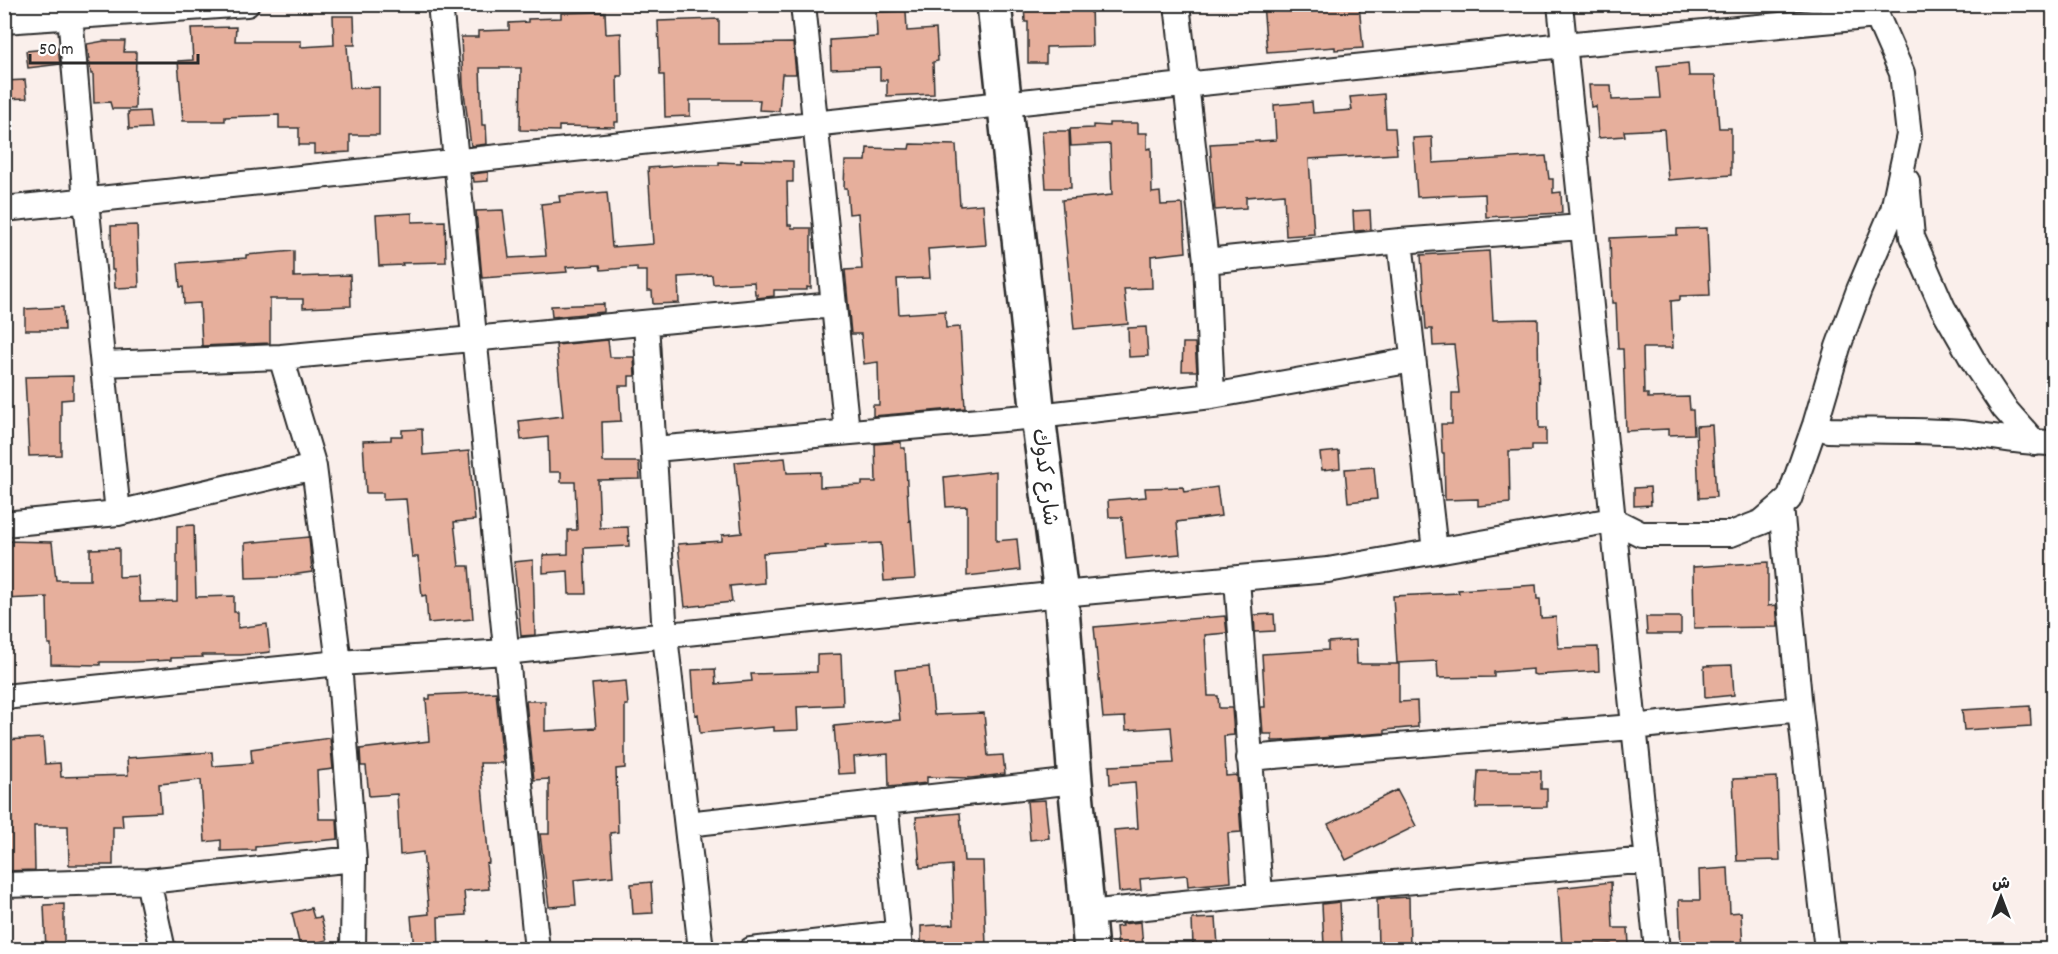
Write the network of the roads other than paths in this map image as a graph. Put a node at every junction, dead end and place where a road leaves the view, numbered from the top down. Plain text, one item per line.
1 (247, 4) edge
2 (440, 4) edge
3 (803, 4) edge
4 (994, 4) edge
5 (1177, 4) edge
6 (1560, 4) edge
7 (1876, 10) edge
8 (70, 15) junction
9 (4, 21) edge
10 (1564, 45) junction
11 (1185, 85) junction
12 (1005, 104) junction
13 (815, 124) junction
14 (1909, 135) junction
15 (456, 161) junction
16 (86, 201) junction
17 (4, 209) edge
18 (1581, 227) junction
19 (1400, 241) junction
20 (1206, 261) junction
21 (833, 305) junction
22 (646, 323) junction
23 (474, 340) junction
24 (280, 357) junction
25 (1413, 360) junction
26 (103, 364) junction
27 (1212, 396) junction
28 (1038, 416) junction
29 (1815, 425) junction
30 (847, 432) junction
31 (2044, 443) edge
32 (654, 449) junction
33 (314, 467) junction
34 (1781, 506) junction
35 (118, 513) junction
36 (1612, 520) junction
37 (4, 524) edge
38 (1435, 551) junction
39 (1237, 579) junction
40 (1061, 594) junction
41 (665, 636) junction
42 (506, 652) junction
43 (339, 663) junction
44 (4, 697) edge
45 (1800, 709) junction
46 (1633, 727) junction
47 (1249, 758) junction
48 (1075, 781) junction
49 (885, 802) junction
50 (687, 824) junction
51 (354, 859) junction
52 (1648, 860) junction
53 (148, 881) junction
54 (4, 885) edge
55 (1260, 895) junction
56 (1088, 913) junction
57 (899, 941) edge
58 (163, 950) edge
59 (353, 950) edge
60 (537, 950) edge
61 (701, 950) edge
62 (751, 950) edge
63 (1091, 950) edge
64 (1657, 950) edge
65 (1827, 950) edge

1 - 8 street
2 - 15 street
3 - 13 street
4 - 12 street, شارع كدوك
5 - 11 street
6 - 10 street
7 - 10 street
7 - 14 street
8 - 9 street
8 - 16 street
10 - 11 street
10 - 18 street
11 - 12 street
11 - 20 street
12 - 13 street
12 - 28 street, شارع كدوك
13 - 15 street
13 - 21 street
14 - 29 street
14 - 31 street
15 - 16 street
15 - 23 street
16 - 17 street
16 - 26 street
18 - 19 street
18 - 36 street
19 - 20 street
19 - 25 street
20 - 27 street
21 - 22 street
21 - 30 street
22 - 23 street
22 - 32 street
23 - 24 street
23 - 42 street
24 - 26 street
24 - 33 street
25 - 27 street
25 - 38 street
26 - 35 street
27 - 28 street
28 - 30 street
28 - 40 street, شارع كدوك
29 - 31 street
29 - 34 street
30 - 32 street
32 - 41 street
33 - 35 street
33 - 43 street
34 - 36 street
34 - 45 street
35 - 37 street
36 - 38 street
36 - 46 street
38 - 39 street
39 - 40 street
39 - 47 street
40 - 41 street
40 - 48 street, شارع كدوك
41 - 42 street
41 - 50 street
42 - 43 street
42 - 60 street
43 - 44 street
43 - 51 street
45 - 46 street
45 - 65 street
46 - 47 street
46 - 52 street
47 - 55 street
48 - 49 street
48 - 56 street, شارع كدوك
49 - 50 street
49 - 57 street
50 - 61 street
51 - 53 street
51 - 59 street
52 - 55 street
52 - 64 street
53 - 54 street
53 - 58 street
55 - 56 street
56 - 63 street, شارع كدوك
57 - 62 street

